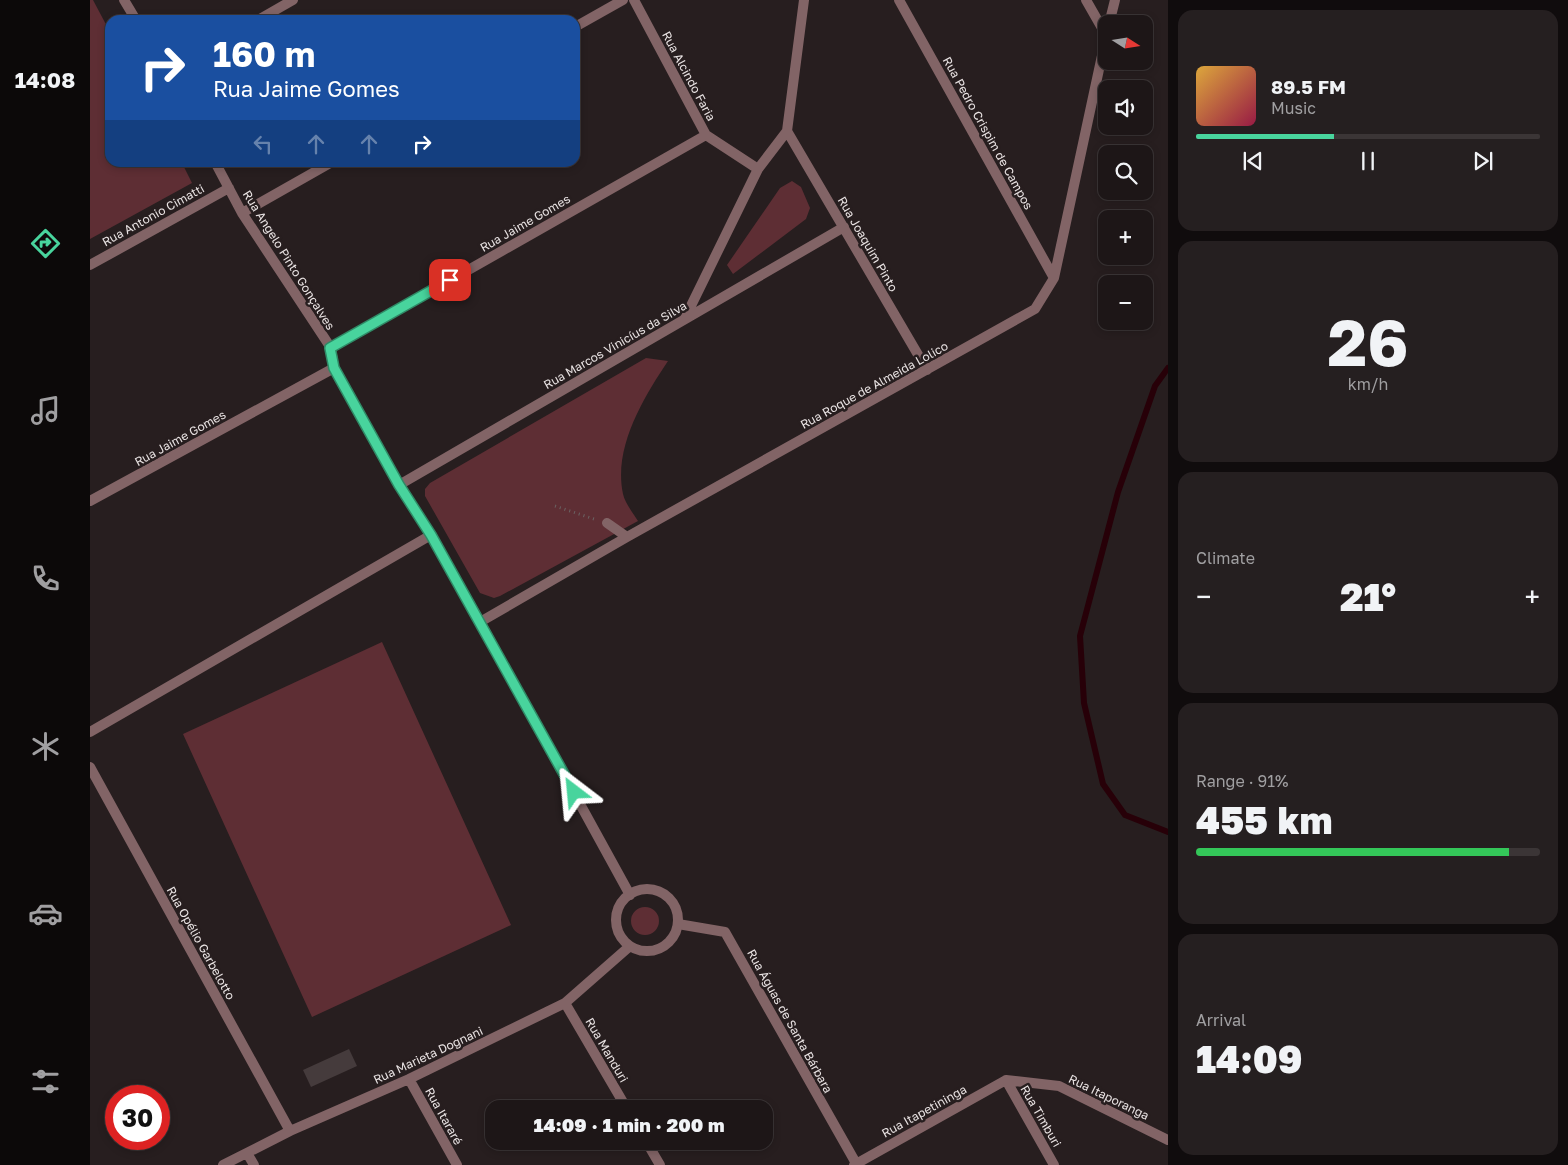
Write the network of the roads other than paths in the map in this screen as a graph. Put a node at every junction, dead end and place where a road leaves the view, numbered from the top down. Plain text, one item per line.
1 (124, 0) edge
2 (293, 0) edge
3 (623, 0) edge
4 (634, 0) edge
5 (804, 0) edge
6 (899, 0) edge
7 (1086, 0) edge
8 (1115, 0) edge
9 (133, 15) edge
10 (267, 15) edge
11 (1111, 15) edge
12 (1098, 22) edge
13 (580, 24) edge
14 (1099, 70) edge
15 (787, 130) junction
16 (706, 135) junction
17 (218, 167) edge
18 (323, 167) edge
19 (758, 169) junction
20 (229, 188) junction
21 (242, 213) junction
22 (844, 227) junction
23 (90, 265) edge
24 (1054, 278) junction
25 (685, 318) junction
26 (330, 348) junction
27 (334, 368) junction
28 (927, 370) junction
29 (399, 485) junction
30 (90, 501) edge
31 (606, 523) road end
32 (431, 535) junction
33 (627, 536) junction
34 (480, 622) junction
35 (90, 732) edge
36 (90, 767) edge
37 (630, 895) junction
38 (678, 924) junction
39 (630, 946) junction
40 (565, 1003) junction
41 (409, 1079) junction
42 (1006, 1080) junction
43 (622, 1100) edge
44 (290, 1131) junction
45 (1168, 1140) edge
46 (651, 1150) edge
47 (247, 1153) junction
48 (223, 1165) edge
49 (254, 1165) edge
50 (456, 1165) edge
51 (660, 1165) edge
52 (856, 1165) edge
53 (1054, 1165) edge

1 - 9 street
2 - 10 street
3 - 13 street
4 - 16 street, Rua Alcindo Faria
5 - 15 street
6 - 24 street, Rua Pedro Crispim de Campos
7 - 12 street
8 - 11 street
14 - 24 street, Rua Roque de Almeida Lolico
15 - 19 street
15 - 22 street, Rua Joaquim Pinto
16 - 19 street, Rua Alcindo Faria
16 - 26 street, Rua Jaime Gomes
17 - 20 street, Rua Angelo Pinto Gonçalves
18 - 21 street
19 - 25 street
20 - 21 street, Rua Angelo Pinto Gonçalves
20 - 23 street, Rua Antonio Cimatti
21 - 26 street, Rua Angelo Pinto Gonçalves
22 - 25 street, Rua Marcos Vinicíus da Silva
22 - 28 street, Rua Joaquim Pinto
24 - 28 street, Rua Roque de Almeida Lolico
25 - 29 street, Rua Marcos Vinicíus da Silva
26 - 27 street, Rua Angelo Pinto Gonçalves
27 - 29 street, Rua Angelo Pinto Gonçalves
27 - 30 street, Rua Jaime Gomes
28 - 33 street, Rua Roque de Almeida Lolico
29 - 32 street, Rua Angelo Pinto Gonçalves
31 - 33 street
32 - 34 street, Rua Angelo Pinto Gonçalves
32 - 35 street
33 - 34 street, Rua Roque de Almeida Lolico
34 - 37 street, Rua Angelo Pinto Gonçalves
36 - 44 street, Rua Opélio Garbelotto
37 - 38 street
37 - 39 street
38 - 39 street
38 - 52 street, Rua Águas de Santa Bárbara
39 - 40 street, Rua Marieta Dognani
40 - 41 street, Rua Marieta Dognani
40 - 43 street, Rua Manduri
41 - 44 street, Rua Marieta Dognani
41 - 50 street, Rua Itararé
42 - 45 street, Rua Itaporanga
42 - 52 street, Rua Itapetininga
42 - 53 street, Rua Timburi
44 - 47 street, Rua Marieta Dognani
46 - 51 street
47 - 48 street, Rua Marieta Dognani
47 - 49 street

